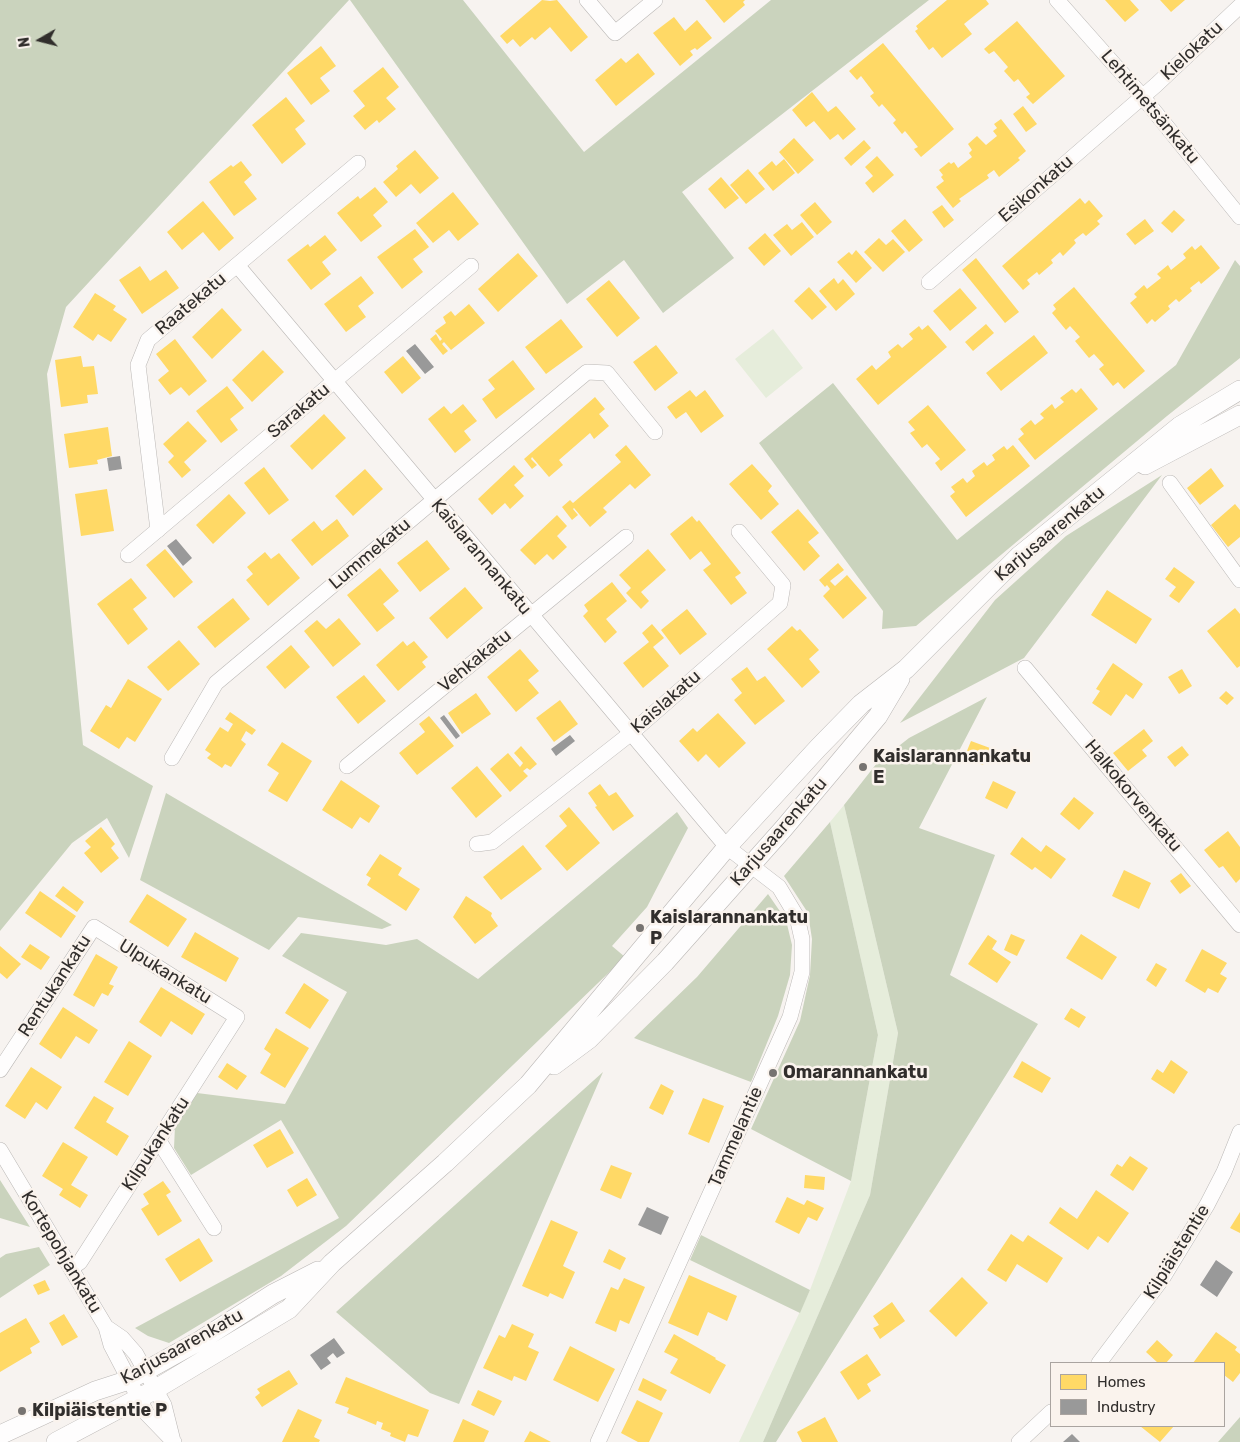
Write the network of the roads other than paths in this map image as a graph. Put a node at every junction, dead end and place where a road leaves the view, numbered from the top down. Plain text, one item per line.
1 (587, 0) edge
2 (655, 0) edge
3 (1057, 0) edge
4 (1240, 6) edge
5 (1142, 96) junction
6 (358, 163) dead end
7 (1240, 217) edge
8 (237, 265) junction
9 (471, 266) dead end
10 (929, 282) dead end
11 (334, 381) junction
12 (1240, 390) edge
13 (1240, 415) edge
14 (656, 432) dead end
15 (1170, 483) dead end
16 (1109, 484) junction
17 (434, 500) junction
18 (158, 530) junction
19 (739, 532) dead end
20 (626, 537) dead end
21 (128, 555) dead end
22 (1240, 580) edge
23 (531, 616) junction
24 (1025, 668) dead end
25 (906, 669) junction
26 (630, 734) junction
27 (172, 758) dead end
28 (346, 766) dead end
29 (476, 844) dead end
30 (727, 847) junction
31 (751, 866) junction
32 (1240, 925) edge
33 (94, 927) joint
34 (237, 1017) joint
35 (0, 1070) edge
36 (528, 1085) junction
37 (1240, 1132) edge
38 (159, 1141) junction
39 (0, 1150) edge
40 (214, 1228) dead end
41 (332, 1263) junction
42 (71, 1268) junction
43 (1100, 1362) edge
44 (137, 1375) junction
45 (156, 1389) junction
46 (139, 1399) junction
47 (1050, 1413) edge
48 (0, 1436) edge
49 (174, 1441) edge
50 (56, 1442) edge
51 (598, 1442) edge
52 (1019, 1442) edge

1 - 2 street
3 - 5 street, Lehtimetsänkatu
4 - 5 street, Kielokatu
5 - 7 street, Lehtimetsänkatu
5 - 10 street, Esikonkatu
6 - 8 street, Raatekatu
8 - 11 street, Kaislarannankatu
8 - 18 street, Raatekatu
9 - 11 street, Sarakatu
11 - 17 street, Kaislarannankatu
11 - 18 street, Sarakatu
12 - 16 street, Karjusaarenkatu
13 - 16 street, Karjusaarenkatu
14 - 17 street, Lummekatu
15 - 22 street
16 - 25 street, Karjusaarenkatu
17 - 23 street, Kaislarannankatu
17 - 27 street, Lummekatu
18 - 21 street, Sarakatu
19 - 26 street, Kaislakatu
20 - 23 street, Vehkakatu
23 - 26 street, Kaislarannankatu
23 - 28 street, Vehkakatu
24 - 32 street, Halkokorvenkatu
25 - 30 street, Karjusaarenkatu
25 - 31 street, Karjusaarenkatu
26 - 29 street, Kaislakatu
26 - 30 street, Kaislarannankatu
30 - 31 street, Tammelantie
30 - 36 street, Karjusaarenkatu
31 - 36 street, Karjusaarenkatu
31 - 51 street, Tammelantie
33 - 34 street, Ulpukankatu
33 - 35 street, Rentukankatu
34 - 38 street, Kilpukankatu
36 - 41 street, Karjusaarenkatu
37 - 43 street, Kilpiäistentie
38 - 40 street
38 - 42 street, Kilpukankatu
39 - 42 street, Kortepohjankatu
41 - 44 street, Karjusaarenkatu
41 - 45 street, Karjusaarenkatu
42 - 44 street, Kortepohjankatu
44 - 45 street
44 - 46 street
44 - 48 street, Karjusaarenkatu
45 - 46 street, Karjusaarenkatu
45 - 49 street
46 - 49 street
46 - 50 street, Karjusaarenkatu
47 - 52 street

